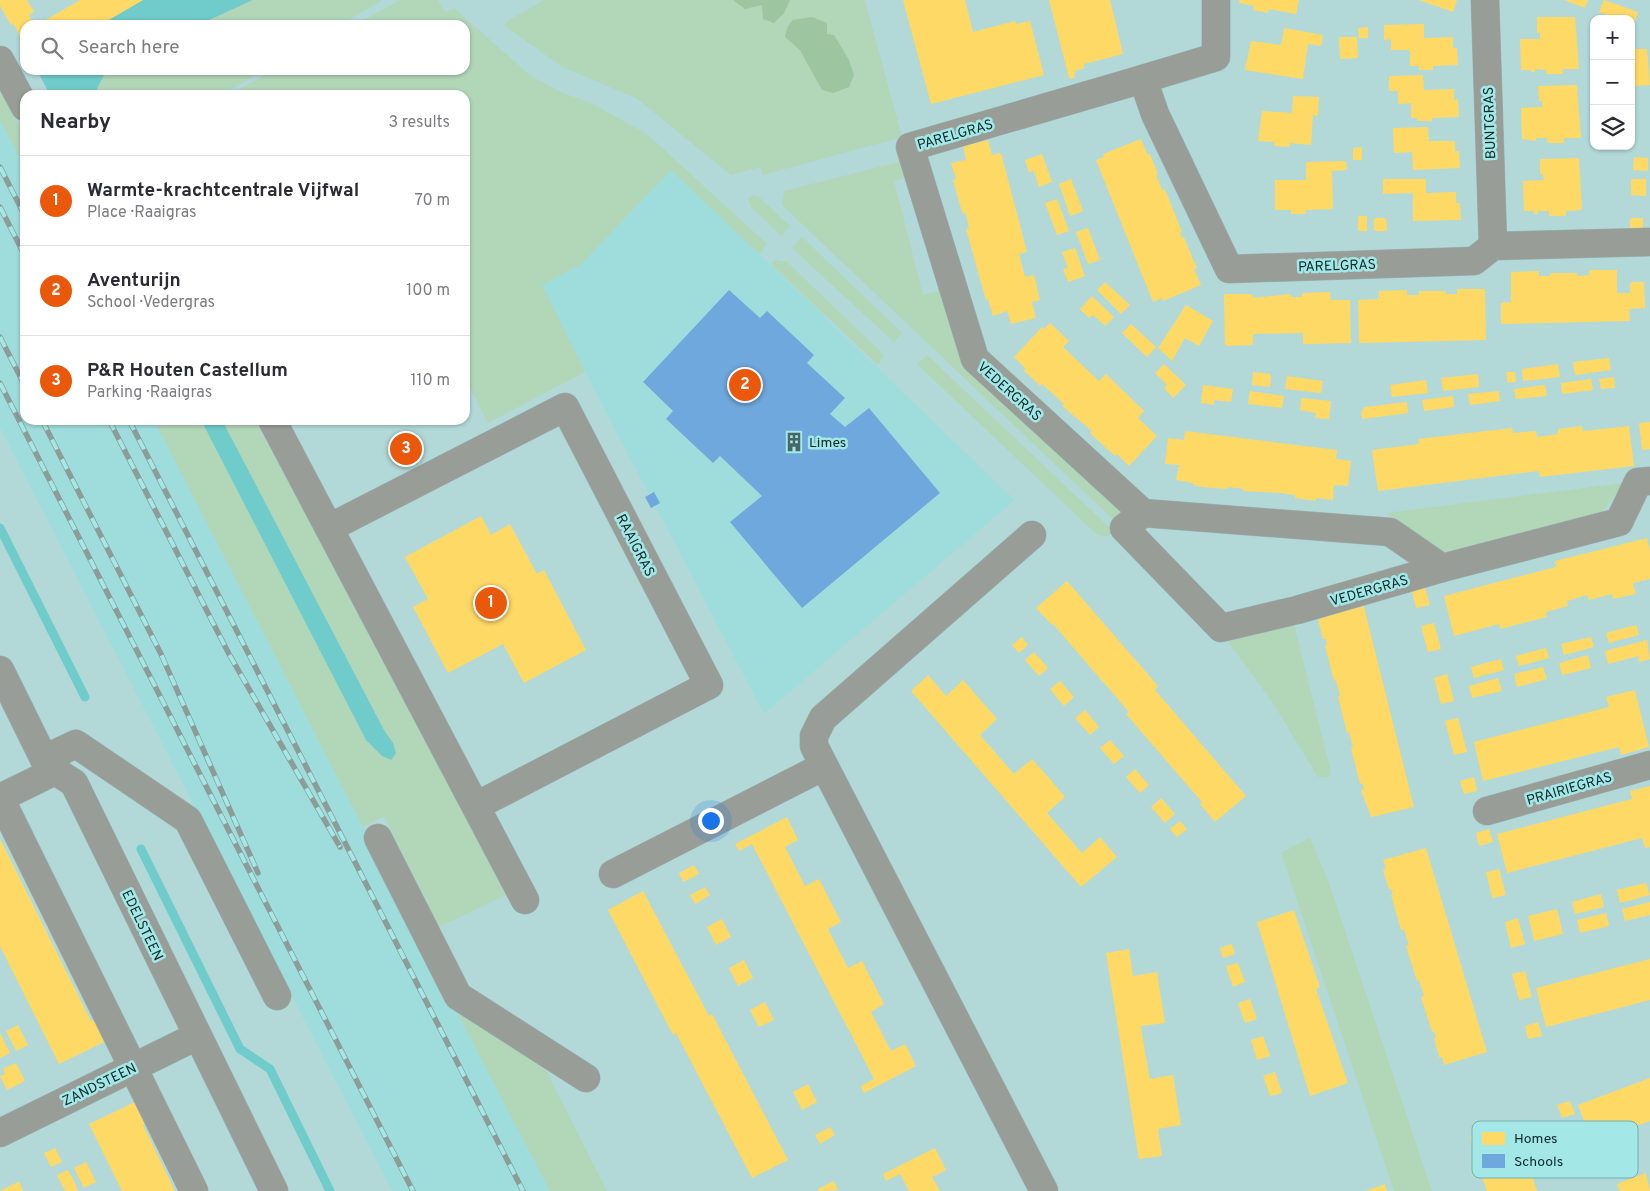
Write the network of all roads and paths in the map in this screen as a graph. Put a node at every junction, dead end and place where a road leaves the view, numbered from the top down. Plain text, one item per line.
1 (1216, 0) edge
2 (1485, 0) edge
3 (0, 60) edge
4 (1143, 79) junction
5 (20, 98) edge
6 (910, 147) joint
7 (1650, 242) edge
8 (1493, 246) junction
9 (275, 425) edge
10 (1650, 481) edge
11 (1143, 513) junction
12 (329, 528) junction
13 (1032, 535) dead end
14 (1442, 568) junction
15 (0, 670) edge
16 (49, 765) junction
17 (1650, 765) edge
18 (824, 766) junction
19 (0, 798) edge
20 (476, 806) junction
21 (1487, 811) dead end
22 (378, 838) dead end
23 (613, 874) dead end
24 (525, 900) dead end
25 (277, 996) dead end
26 (197, 1036) junction
27 (133, 1068) junction
28 (586, 1078) dead end
29 (0, 1133) edge
30 (194, 1191) edge
31 (274, 1191) edge
32 (1044, 1191) edge

1 - 4 street, PARELGRAS
2 - 8 street, BUNTGRAS
3 - 5 street
4 - 6 street, PARELGRAS
4 - 8 street, PARELGRAS
6 - 11 street, VEDERGRAS
7 - 8 street
9 - 12 street
10 - 14 street, VEDERGRAS
11 - 14 street
11 - 14 street, VEDERGRAS
12 - 20 street
12 - 20 street, RAAIGRAS
13 - 18 street
15 - 16 street, EDELSTEEN
16 - 19 street
16 - 25 street
16 - 26 street, EDELSTEEN
17 - 21 street, PRAIRIEGRAS
18 - 23 street
18 - 32 street
19 - 27 street
20 - 24 street
22 - 28 street
26 - 27 street, ZANDSTEEN
26 - 31 street, EDELSTEEN
27 - 29 street, ZANDSTEEN
27 - 30 street

